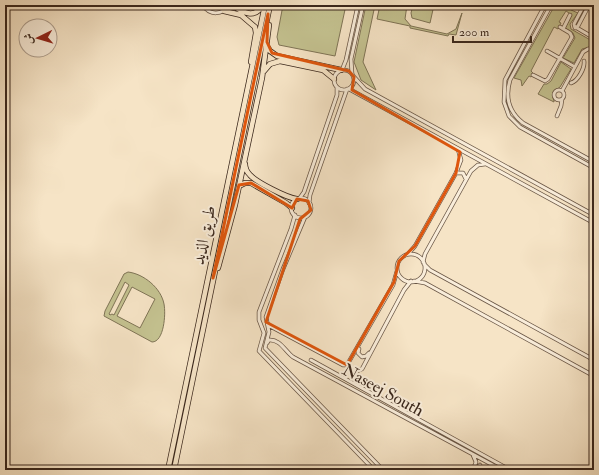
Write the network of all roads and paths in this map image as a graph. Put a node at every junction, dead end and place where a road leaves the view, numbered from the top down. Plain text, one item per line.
1 (203, 5) edge
2 (229, 5) edge
3 (233, 5) edge
4 (238, 5) edge
5 (262, 5) edge
6 (265, 5) edge
7 (270, 5) edge
8 (358, 5) edge
9 (362, 5) edge
10 (545, 5) edge
11 (550, 5) edge
12 (584, 5) edge
13 (589, 5) edge
14 (224, 11) junction
15 (242, 12) junction
16 (268, 14) junction
17 (570, 15) dead end
18 (577, 28) junction
19 (594, 38) edge
20 (267, 42) junction
21 (594, 48) edge
22 (547, 51) dead end
23 (560, 58) junction
24 (584, 61) dead end
25 (574, 68) junction
26 (252, 69) junction
27 (341, 70) junction
28 (580, 73) junction
29 (352, 74) junction
30 (533, 75) dead end
31 (262, 78) junction
32 (354, 78) junction
33 (334, 79) junction
34 (571, 83) dead end
35 (337, 86) junction
36 (348, 89) junction
37 (562, 91) junction
38 (562, 99) junction
39 (557, 116) dead end
40 (457, 148) junction
41 (244, 162) junction
42 (594, 162) edge
43 (487, 164) junction
44 (594, 168) edge
45 (456, 173) junction
46 (466, 179) junction
47 (239, 186) junction
48 (298, 199) junction
49 (309, 203) junction
50 (292, 208) junction
51 (294, 215) junction
52 (594, 215) edge
53 (305, 217) junction
54 (594, 223) edge
55 (408, 254) junction
56 (424, 263) junction
57 (398, 271) junction
58 (213, 278) junction
59 (413, 281) junction
60 (264, 297) junction
61 (272, 301) junction
62 (267, 323) junction
63 (361, 342) junction
64 (373, 349) junction
65 (269, 353) junction
66 (274, 358) junction
67 (311, 360) dead end
68 (594, 360) edge
69 (269, 362) junction
70 (352, 370) dead end
71 (594, 376) edge
72 (472, 453) junction
73 (495, 466) junction
74 (168, 470) edge
75 (174, 470) edge
76 (374, 470) edge
77 (384, 470) edge
78 (474, 470) edge
79 (484, 470) edge
80 (502, 470) edge
81 (510, 470) edge

1 - 14 street
2 - 14 street
3 - 15 highway
4 - 15 highway
5 - 15 highway
6 - 26 highway, طريق الذيد
7 - 16 highway, طريق الذيد
8 - 27 street
9 - 29 street
10 - 44 street
11 - 42 street
12 - 18 street
13 - 18 street
14 - 26 highway
16 - 20 highway
16 - 58 highway, طريق الذيد
17 - 23 street
18 - 19 street
20 - 27 highway
20 - 31 highway
21 - 25 street
22 - 23 street
23 - 25 street
23 - 30 street
24 - 28 street
25 - 28 street
25 - 37 street
26 - 74 highway, طريق الذيد
27 - 29 street
27 - 33 street
28 - 34 street
29 - 32 street
31 - 33 highway
31 - 41 highway
32 - 36 street
32 - 52 street
33 - 35 street
35 - 36 street
35 - 48 street
36 - 40 street
36 - 49 street
37 - 38 street
37 - 38 street
38 - 39 street
40 - 43 street
40 - 45 street
41 - 47 highway
41 - 48 highway
43 - 46 street
43 - 54 street
45 - 46 street
45 - 55 street
46 - 56 street
47 - 50 highway
47 - 58 highway
48 - 49 street
48 - 50 street
49 - 53 street
50 - 51 street
51 - 53 street
51 - 60 street
53 - 61 street
55 - 56 street
55 - 57 street
56 - 59 street
56 - 68 street
57 - 59 street
57 - 63 street
58 - 75 highway, طريق الذيد
59 - 64 street
59 - 71 street
60 - 61 street
60 - 69 street
61 - 62 street
62 - 63 street
62 - 65 street
63 - 64 street
64 - 70 street
65 - 66 street
65 - 72 street, Naseej South
66 - 69 street
66 - 77 street
67 - 81 street
69 - 76 street
72 - 73 street, Naseej South
72 - 78 street
73 - 79 street
73 - 80 street, Naseej South
78 - 79 street

